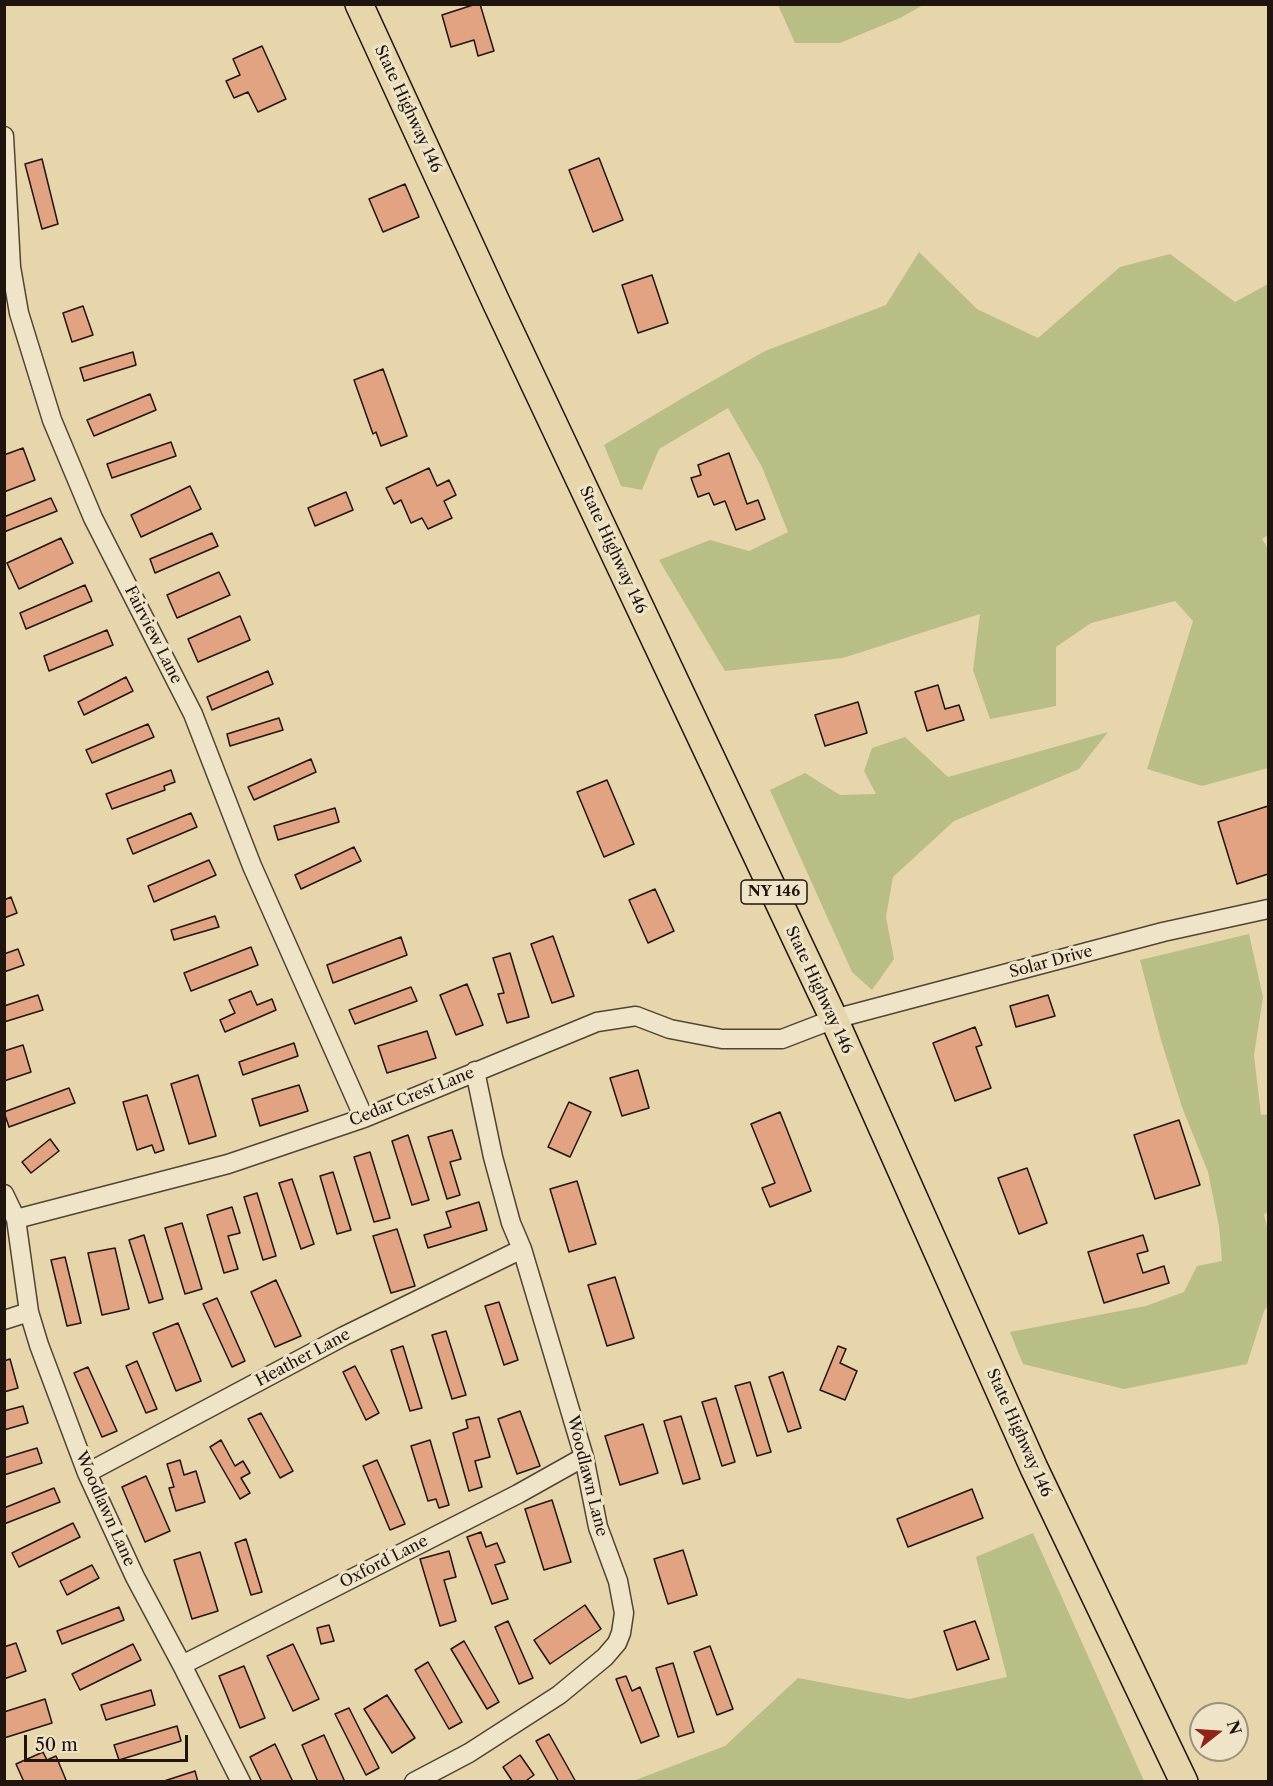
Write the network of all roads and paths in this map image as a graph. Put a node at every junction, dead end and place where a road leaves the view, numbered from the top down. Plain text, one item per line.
1 (359, 4) edge
2 (4, 136) edge
3 (8, 265) edge
4 (1269, 909) edge
5 (834, 1019) junction
6 (475, 1071) junction
7 (364, 1118) junction
8 (4, 1194) edge
9 (16, 1219) junction
10 (522, 1250) junction
11 (29, 1312) junction
12 (4, 1320) edge
13 (584, 1457) junction
14 (87, 1473) junction
15 (182, 1665) junction
16 (241, 1782) edge
17 (414, 1782) edge
18 (1184, 1782) edge

1 - 5 main road, State Highway 146 / NY 146
2 - 3 street, Fairview Lane
3 - 7 street, Fairview Lane
4 - 5 street, Solar Drive
5 - 6 street, Cedar Crest Lane
5 - 18 main road, State Highway 146 / NY 146
6 - 7 street, Cedar Crest Lane
6 - 10 street, Woodlawn Lane
7 - 9 street, Cedar Crest Lane
8 - 9 street
9 - 11 street, Woodlawn Lane
10 - 13 street, Woodlawn Lane
10 - 14 street, Heather Lane
11 - 12 street
11 - 14 street, Woodlawn Lane
13 - 15 street, Oxford Lane
13 - 17 street, Woodlawn Lane
14 - 15 street, Woodlawn Lane
15 - 16 street, Woodlawn Lane

